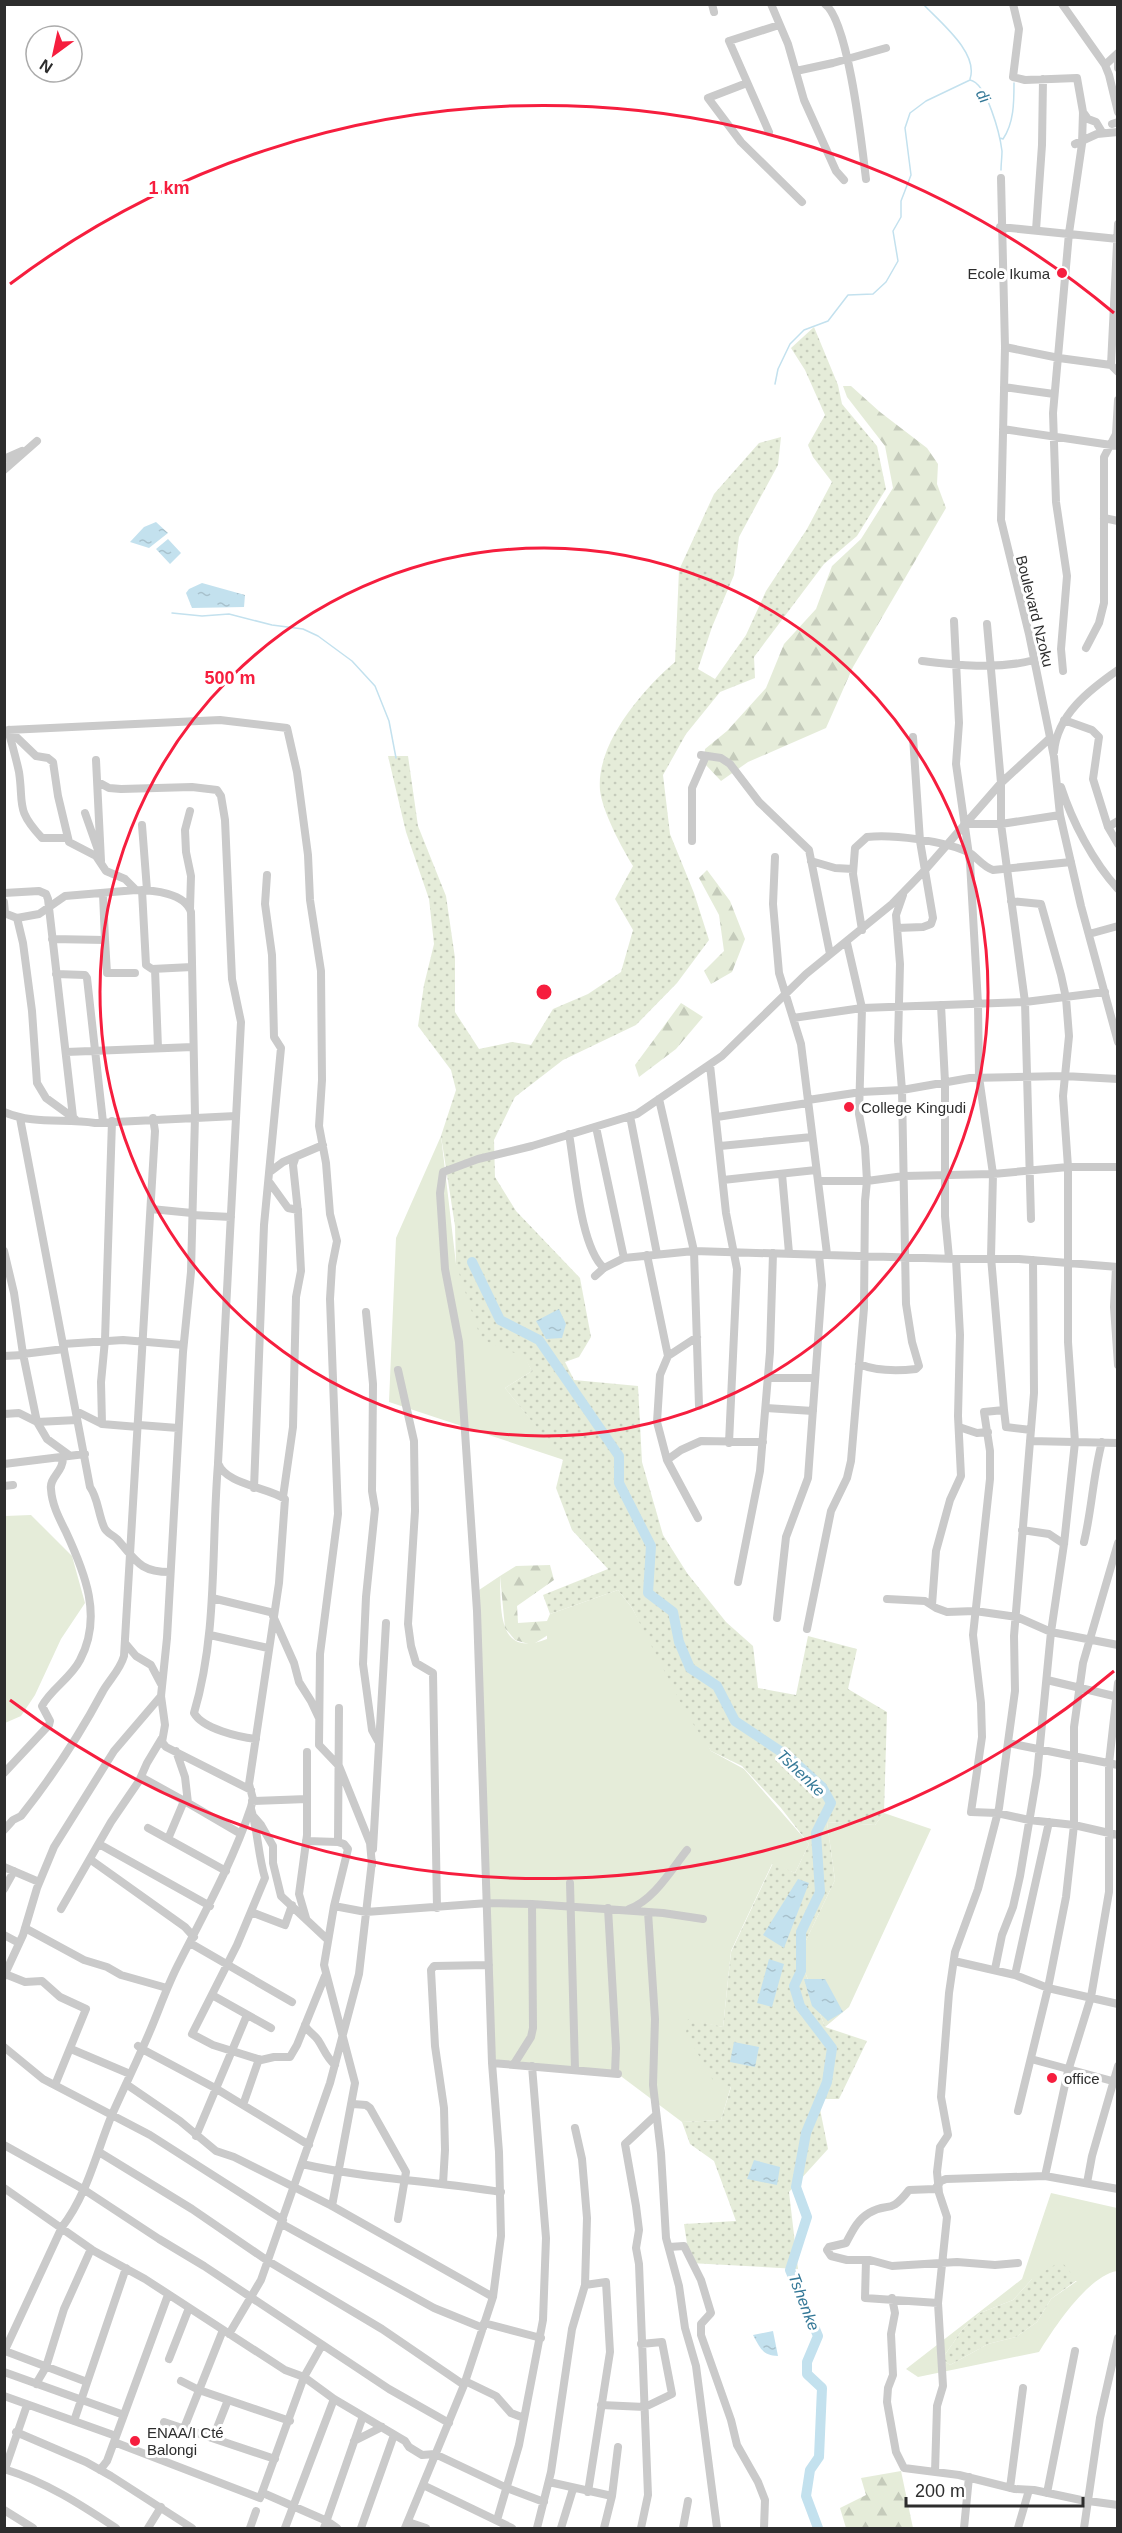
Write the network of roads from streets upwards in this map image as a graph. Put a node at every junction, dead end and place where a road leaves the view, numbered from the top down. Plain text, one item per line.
1 (771, 4) edge
2 (825, 4) edge
3 (1013, 4) edge
4 (1062, 4) edge
5 (779, 25) junction
6 (886, 48) dead end
7 (1118, 53) edge
8 (847, 59) junction
9 (1105, 65) junction
10 (1118, 68) edge
11 (796, 71) junction
12 (1043, 79) junction
13 (747, 83) junction
14 (1117, 109) edge
15 (1083, 112) junction
16 (1101, 126) junction
17 (769, 132) dead end
18 (1118, 132) edge
19 (1091, 138) junction
20 (1079, 143) junction
21 (1081, 154) junction
22 (1000, 178) dead end
23 (866, 179) dead end
24 (844, 180) dead end
25 (802, 202) dead end
26 (1118, 224) edge
27 (1000, 227) junction
28 (1036, 230) junction
29 (1069, 233) junction
30 (1117, 239) edge
31 (1116, 284) edge
32 (1005, 347) junction
33 (1059, 358) junction
34 (1111, 365) junction
35 (1118, 372) edge
36 (1004, 387) junction
37 (1054, 394) junction
38 (1118, 400) edge
39 (1003, 429) junction
40 (1054, 436) junction
41 (37, 441) dead end
42 (1114, 446) edge
43 (27, 450) junction
44 (4, 459) edge
45 (4, 470) edge
46 (1104, 518) junction
47 (1118, 521) edge
48 (954, 621) dead end
49 (987, 624) dead end
50 (1086, 648) dead end
51 (1034, 660) junction
52 (922, 661) dead end
53 (956, 664) junction
54 (991, 666) junction
55 (1118, 670) edge
56 (1063, 671) dead end
57 (1064, 720) junction
58 (6, 729) edge
59 (913, 737) dead end
60 (1049, 739) junction
61 (1054, 757) junction
62 (96, 760) dead end
63 (1056, 774) junction
64 (98, 782) junction
65 (1001, 783) junction
66 (190, 811) dead end
67 (85, 813) dead end
68 (1060, 815) junction
69 (1118, 821) edge
70 (964, 824) junction
71 (1001, 824) junction
72 (142, 825) dead end
73 (1108, 827) junction
74 (68, 838) junction
75 (692, 841) dead end
76 (920, 841) junction
77 (1118, 844) edge
78 (947, 846) junction
79 (968, 852) junction
80 (775, 857) dead end
81 (101, 858) junction
82 (811, 861) junction
83 (1071, 862) junction
84 (854, 868) junction
85 (1007, 868) junction
86 (925, 870) junction
87 (267, 875) dead end
88 (1118, 889) edge
89 (141, 890) junction
90 (905, 890) junction
91 (4, 893) edge
92 (103, 894) junction
93 (1011, 901) junction
94 (4, 902) edge
95 (50, 906) junction
96 (190, 909) junction
97 (5, 913) edge
98 (17, 918) junction
99 (1118, 926) edge
100 (897, 928) junction
101 (862, 930) junction
102 (1089, 934) junction
103 (52, 939) junction
104 (105, 940) junction
105 (847, 943) junction
106 (830, 954) junction
107 (192, 968) junction
108 (154, 969) junction
109 (135, 973) dead end
110 (56, 974) junction
111 (1105, 992) junction
112 (784, 996) junction
113 (1066, 998) junction
114 (1025, 1002) junction
115 (978, 1004) junction
116 (940, 1005) junction
117 (862, 1008) junction
118 (898, 1008) junction
119 (793, 1018) junction
120 (1118, 1042) edge
121 (193, 1047) junction
122 (158, 1048) junction
123 (96, 1051) junction
124 (66, 1052) junction
125 (710, 1065) junction
126 (1064, 1076) junction
127 (980, 1077) junction
128 (1026, 1077) junction
129 (1118, 1078) edge
130 (945, 1082) junction
131 (902, 1090) junction
132 (861, 1092) junction
133 (659, 1099) junction
134 (808, 1101) junction
135 (4, 1112) edge
136 (195, 1116) junction
137 (236, 1116) junction
138 (630, 1116) junction
139 (717, 1117) junction
140 (20, 1118) junction
141 (75, 1119) junction
142 (153, 1119) junction
143 (108, 1122) junction
144 (596, 1126) junction
145 (569, 1134) junction
146 (812, 1137) junction
147 (322, 1145) junction
148 (720, 1146) junction
149 (295, 1159) junction
150 (1068, 1167) junction
151 (1118, 1167) edge
152 (1030, 1169) junction
153 (816, 1170) junction
154 (271, 1171) junction
155 (782, 1174) junction
156 (993, 1174) junction
157 (945, 1175) junction
158 (904, 1176) junction
159 (723, 1180) junction
160 (818, 1181) junction
161 (867, 1181) junction
162 (270, 1183) junction
163 (151, 1209) junction
164 (298, 1210) junction
165 (192, 1214) junction
166 (231, 1217) junction
167 (1031, 1220) dead end
168 (4, 1251) edge
169 (694, 1251) junction
170 (773, 1253) junction
171 (789, 1253) junction
172 (657, 1254) junction
173 (734, 1254) junction
174 (823, 1254) junction
175 (647, 1255) junction
176 (866, 1255) junction
177 (905, 1256) junction
178 (991, 1257) junction
179 (624, 1258) junction
180 (953, 1258) junction
181 (1033, 1260) junction
182 (1067, 1263) junction
183 (1117, 1267) edge
184 (604, 1268) junction
185 (595, 1276) dead end
186 (366, 1312) dead end
187 (697, 1337) junction
188 (105, 1340) junction
189 (143, 1342) junction
190 (63, 1346) junction
191 (183, 1346) junction
192 (23, 1354) junction
193 (4, 1356) edge
194 (668, 1356) junction
195 (859, 1364) junction
196 (1118, 1365) edge
197 (398, 1370) dead end
198 (768, 1378) junction
199 (815, 1378) junction
200 (699, 1406) dead end
201 (766, 1408) junction
202 (1004, 1410) junction
203 (76, 1411) junction
204 (813, 1411) junction
205 (4, 1414) edge
206 (78, 1420) junction
207 (92, 1421) junction
208 (37, 1422) junction
209 (102, 1424) junction
210 (138, 1426) junction
211 (959, 1427) junction
212 (178, 1428) junction
213 (1031, 1430) junction
214 (988, 1432) junction
215 (1030, 1441) junction
216 (763, 1442) junction
217 (1074, 1442) junction
218 (1102, 1442) junction
219 (729, 1443) junction
220 (1118, 1443) edge
221 (85, 1454) junction
222 (66, 1456) junction
223 (667, 1460) junction
224 (218, 1463) junction
225 (4, 1464) edge
226 (254, 1488) junction
227 (283, 1497) junction
228 (698, 1518) dead end
229 (1023, 1530) junction
230 (1084, 1542) dead end
231 (1118, 1543) edge
232 (1064, 1544) junction
233 (132, 1559) junction
234 (170, 1572) junction
235 (738, 1582) dead end
236 (212, 1598) junction
237 (887, 1599) dead end
238 (932, 1605) junction
239 (975, 1611) junction
240 (274, 1614) junction
241 (1017, 1617) junction
242 (777, 1618) dead end
243 (386, 1623) dead end
244 (807, 1629) dead end
245 (1051, 1632) junction
246 (210, 1635) junction
247 (1089, 1641) junction
248 (125, 1642) junction
249 (1118, 1645) edge
250 (268, 1648) junction
251 (1047, 1680) junction
252 (1118, 1683) edge
253 (162, 1685) junction
254 (1080, 1687) junction
255 (161, 1696) junction
256 (1117, 1697) edge
257 (339, 1708) dead end
258 (319, 1720) junction
259 (162, 1737) junction
260 (256, 1739) junction
261 (378, 1743) junction
262 (1008, 1743) junction
263 (1040, 1748) junction
264 (176, 1751) junction
265 (308, 1752) dead end
266 (1074, 1754) junction
267 (1113, 1764) edge
268 (339, 1766) junction
269 (4, 1773) edge
270 (141, 1777) junction
271 (251, 1790) junction
272 (307, 1799) junction
273 (186, 1802) junction
274 (252, 1809) junction
275 (998, 1813) junction
276 (1029, 1820) junction
277 (1049, 1822) junction
278 (1074, 1825) junction
279 (148, 1828) dead end
280 (4, 1830) edge
281 (242, 1834) junction
282 (1114, 1835) edge
283 (168, 1839) junction
284 (306, 1841) junction
285 (338, 1842) junction
286 (99, 1844) junction
287 (687, 1850) dead end
288 (91, 1860) junction
289 (372, 1865) junction
290 (4, 1868) edge
291 (14, 1871) junction
292 (226, 1871) junction
293 (39, 1882) junction
294 (570, 1883) dead end
295 (4, 1889) edge
296 (488, 1903) junction
297 (532, 1904) junction
298 (292, 1905) junction
299 (569, 1905) junction
300 (210, 1906) junction
301 (334, 1906) junction
302 (437, 1908) junction
303 (608, 1908) junction
304 (61, 1909) dead end
305 (628, 1910) junction
306 (251, 1912) junction
307 (366, 1912) junction
308 (648, 1912) junction
309 (306, 1918) junction
310 (704, 1919) dead end
311 (25, 1928) junction
312 (4, 1935) edge
313 (192, 1940) junction
314 (328, 1940) junction
315 (19, 1943) junction
316 (954, 1961) junction
317 (489, 1965) junction
318 (227, 1967) junction
319 (995, 1970) junction
320 (5, 1975) edge
321 (325, 1975) junction
322 (1015, 1975) junction
323 (167, 1988) junction
324 (1048, 1988) junction
325 (212, 1995) junction
326 (1091, 1997) junction
327 (292, 2002) dead end
328 (1118, 2004) edge
329 (248, 2015) junction
330 (305, 2025) junction
331 (270, 2028) dead end
332 (344, 2035) junction
333 (4, 2047) edge
334 (140, 2048) junction
335 (71, 2049) junction
336 (231, 2051) junction
337 (259, 2059) junction
338 (1030, 2059) junction
339 (492, 2063) junction
340 (514, 2064) junction
341 (334, 2065) junction
342 (532, 2066) junction
343 (1118, 2066) edge
344 (574, 2070) junction
345 (1068, 2071) junction
346 (130, 2074) junction
347 (1115, 2082) edge
348 (126, 2084) junction
349 (55, 2085) junction
350 (218, 2090) junction
351 (353, 2104) junction
352 (243, 2105) junction
353 (1018, 2111) dead end
354 (113, 2114) junction
355 (656, 2115) junction
356 (575, 2128) dead end
357 (196, 2136) junction
358 (4, 2145) edge
359 (309, 2145) junction
360 (99, 2152) junction
361 (302, 2164) junction
362 (339, 2173) junction
363 (1045, 2176) junction
364 (406, 2180) junction
365 (1087, 2183) junction
366 (443, 2184) junction
367 (938, 2184) junction
368 (294, 2187) junction
369 (4, 2188) edge
370 (84, 2189) junction
371 (1118, 2189) edge
372 (501, 2192) junction
373 (332, 2206) junction
374 (398, 2219) dead end
375 (283, 2222) junction
376 (62, 2227) junction
377 (669, 2247) junction
378 (91, 2249) junction
379 (866, 2260) junction
380 (268, 2261) junction
381 (943, 2263) junction
382 (1018, 2264) dead end
383 (126, 2268) junction
384 (585, 2285) junction
385 (168, 2295) junction
386 (250, 2297) junction
387 (493, 2297) junction
388 (892, 2298) junction
389 (938, 2303) junction
390 (189, 2308) junction
391 (484, 2325) junction
392 (226, 2332) junction
393 (541, 2338) junction
394 (1118, 2338) edge
395 (641, 2344) junction
396 (322, 2345) junction
397 (1075, 2351) dead end
398 (5, 2352) edge
399 (169, 2359) dead end
400 (46, 2367) junction
401 (4, 2372) edge
402 (304, 2377) junction
403 (181, 2381) dead end
404 (87, 2382) junction
405 (464, 2383) junction
406 (36, 2384) junction
407 (1023, 2388) dead end
408 (199, 2390) junction
409 (4, 2396) edge
410 (81, 2398) junction
411 (228, 2400) junction
412 (334, 2400) junction
413 (27, 2405) junction
414 (601, 2405) junction
415 (645, 2407) junction
416 (124, 2415) junction
417 (363, 2416) junction
418 (524, 2418) junction
419 (74, 2421) junction
420 (290, 2421) junction
421 (164, 2422) dead end
422 (449, 2423) junction
423 (382, 2427) junction
424 (184, 2428) junction
425 (16, 2432) junction
426 (394, 2435) junction
427 (213, 2438) junction
428 (115, 2439) junction
429 (354, 2441) junction
430 (618, 2447) dead end
431 (435, 2454) junction
432 (275, 2459) junction
433 (102, 2468) junction
434 (5, 2469) edge
435 (934, 2472) junction
436 (969, 2477) junction
437 (549, 2482) junction
438 (423, 2485) junction
439 (507, 2488) junction
440 (1010, 2488) junction
441 (573, 2489) junction
442 (1029, 2490) junction
443 (588, 2492) junction
444 (263, 2493) junction
445 (1047, 2493) junction
446 (612, 2496) junction
447 (1089, 2501) junction
448 (544, 2502) junction
449 (688, 2502) dead end
450 (1118, 2505) edge
451 (293, 2506) junction
452 (161, 2507) junction
453 (4, 2510) edge
454 (256, 2511) dead end
455 (496, 2520) junction
456 (326, 2525) edge
457 (406, 2525) edge
458 (33, 2529) edge
459 (116, 2529) edge
460 (148, 2529) edge
461 (192, 2529) edge
462 (250, 2529) edge
463 (285, 2529) edge
464 (337, 2529) edge
465 (361, 2529) edge
466 (426, 2529) edge
467 (512, 2529) edge
468 (537, 2529) edge
469 (561, 2529) edge
470 (604, 2529) edge
471 (641, 2529) edge
472 (683, 2529) edge
473 (717, 2529) edge
474 (764, 2529) edge
475 (964, 2529) edge
476 (1018, 2529) edge
477 (1084, 2529) edge

1 - 5 street
2 - 8 street
3 - 12 street
4 - 9 street
5 - 11 street
5 - 13 street
6 - 8 street
7 - 9 street
7 - 10 street
8 - 11 street
8 - 23 street
9 - 14 street
11 - 24 street
12 - 15 street
12 - 28 street
13 - 17 street
13 - 25 street
15 - 16 street
15 - 20 street
16 - 18 street
16 - 19 street
19 - 20 street
19 - 21 street
20 - 21 street
21 - 29 street
22 - 27 street, Boulevard Nzoku
26 - 30 street
27 - 28 street
27 - 32 street, Boulevard Nzoku
28 - 29 street
29 - 30 street
29 - 33 street
30 - 31 street
31 - 34 street
32 - 33 street
32 - 36 street, Boulevard Nzoku
33 - 34 street
33 - 37 street
34 - 35 street
36 - 37 street
36 - 39 street, Boulevard Nzoku
37 - 40 street
38 - 42 street
39 - 40 street
39 - 51 street, Boulevard Nzoku
40 - 42 street
40 - 56 street
41 - 43 street
42 - 46 street
43 - 44 street
43 - 45 street
46 - 47 street
46 - 50 street
48 - 53 street
49 - 54 street
51 - 54 street
51 - 60 street, Boulevard Nzoku
52 - 53 street
53 - 54 street
53 - 70 street
54 - 65 street
55 - 57 street
57 - 61 street
57 - 73 street
58 - 74 street
58 - 74 street
58 - 147 street
59 - 76 street
60 - 61 street, Boulevard Nzoku
60 - 65 street
61 - 63 street, Boulevard Nzoku
62 - 64 street
63 - 68 street, Boulevard Nzoku
63 - 88 street
64 - 81 street
64 - 137 street
65 - 70 street
65 - 71 street
66 - 96 street
67 - 81 street
68 - 71 street
68 - 83 street, Boulevard Nzoku
69 - 73 street
70 - 71 street
70 - 78 street
70 - 79 street
71 - 85 street
72 - 89 street
73 - 77 street
74 - 81 street
75 - 82 street
76 - 78 street
76 - 84 street
76 - 86 street
78 - 79 street
78 - 86 street
79 - 85 street
79 - 115 street
80 - 112 street
81 - 89 street
82 - 84 street
82 - 106 street
83 - 85 street
83 - 102 street, Boulevard Nzoku
84 - 101 street
85 - 93 street
86 - 90 street
86 - 100 street
87 - 154 street
89 - 92 street
89 - 96 street
89 - 108 street
90 - 100 street
90 - 101 street
91 - 95 street
92 - 95 street
92 - 104 street
93 - 113 street
93 - 114 street
94 - 97 street
95 - 98 street
95 - 103 street
96 - 107 street
97 - 98 street
98 - 141 street
99 - 102 street
100 - 118 street
101 - 105 street
102 - 111 street, Boulevard Nzoku
103 - 104 street
103 - 110 street
104 - 109 street
105 - 106 street
105 - 117 street
106 - 112 street
107 - 108 street
107 - 121 street
108 - 122 street
110 - 123 street
110 - 124 street
111 - 113 street
111 - 120 street, Boulevard Nzoku
112 - 119 street
112 - 125 street
113 - 114 street
113 - 126 street
114 - 115 street
114 - 128 street
115 - 116 street
115 - 127 street
116 - 118 street
116 - 130 street
117 - 118 street
117 - 119 street
117 - 132 street
118 - 131 street
119 - 134 street
121 - 122 street
121 - 136 street
122 - 123 street
123 - 124 street
123 - 143 street
124 - 141 street
125 - 133 street
125 - 139 street
126 - 128 street
126 - 129 street
126 - 150 street
127 - 128 street
127 - 130 street
127 - 156 street
128 - 152 street
130 - 131 street
130 - 157 street
131 - 132 street
131 - 158 street
132 - 134 street
132 - 161 street
133 - 138 street
133 - 169 street
134 - 139 street
134 - 146 street
135 - 140 street
136 - 137 street
136 - 142 street
136 - 165 street
137 - 166 street
138 - 144 street
138 - 172 street
139 - 148 street
140 - 141 street
140 - 190 street
141 - 143 street
142 - 143 street
142 - 163 street
143 - 188 street
144 - 145 street
144 - 179 street
145 - 184 street
145 - 296 street
146 - 148 street
146 - 153 street
147 - 149 street
147 - 258 street
148 - 159 street
149 - 154 street
149 - 164 street
150 - 151 street
150 - 152 street
150 - 182 street
152 - 156 street
152 - 167 street
153 - 155 street
153 - 160 street
154 - 162 street
155 - 159 street
155 - 171 street
156 - 157 street
156 - 178 street
157 - 158 street
157 - 180 street
158 - 161 street
158 - 177 street
159 - 173 street
160 - 161 street
160 - 174 street
161 - 176 street
162 - 164 street
162 - 226 street
163 - 165 street
163 - 189 street
164 - 227 street
165 - 166 street
165 - 191 street
166 - 224 street
168 - 192 street
169 - 172 street
169 - 173 street
169 - 187 street
170 - 171 street
170 - 173 street
170 - 198 street
171 - 174 street
172 - 175 street
173 - 219 street
174 - 176 street
174 - 199 street
175 - 179 street
175 - 194 street
176 - 177 street
176 - 195 street
177 - 180 street
177 - 195 street
178 - 180 street
178 - 181 street
178 - 202 street
179 - 184 street
180 - 211 street
181 - 182 street
181 - 213 street
182 - 183 street
182 - 217 street
183 - 196 street
184 - 185 street
186 - 261 street
187 - 194 street
187 - 200 street
188 - 189 street
188 - 190 street
188 - 209 street
189 - 191 street
189 - 210 street
190 - 192 street
190 - 203 street
191 - 212 street
192 - 193 street
192 - 208 street
194 - 223 street
195 - 244 street
197 - 302 street
198 - 199 street
198 - 201 street
199 - 204 street
201 - 204 street
201 - 216 street
202 - 213 street
202 - 214 street
203 - 206 street
203 - 207 street
204 - 242 street
205 - 208 street
206 - 207 street
206 - 208 street
206 - 221 street
207 - 209 street
208 - 222 street
209 - 210 street
210 - 212 street
210 - 233 street
211 - 214 street
211 - 238 street
212 - 234 street
213 - 215 street
214 - 239 street
215 - 217 street
215 - 229 street
216 - 219 street
216 - 235 street
217 - 218 street
217 - 232 street
218 - 220 street
218 - 230 street
219 - 223 street
221 - 222 street
221 - 233 street
222 - 225 street
222 - 269 street
223 - 228 street
224 - 226 street
224 - 236 street
226 - 227 street
227 - 240 street
229 - 232 street
229 - 241 street
231 - 247 street
232 - 245 street
233 - 234 street
233 - 248 street
234 - 253 street
236 - 240 street
236 - 246 street
237 - 238 street
238 - 239 street
239 - 241 street
239 - 275 street
240 - 250 street
240 - 258 street
241 - 245 street
241 - 262 street
243 - 261 street
245 - 247 street
245 - 251 street
246 - 250 street
246 - 260 street
247 - 249 street
247 - 254 street
248 - 253 street
248 - 280 street
250 - 260 street
251 - 254 street
251 - 263 street
252 - 256 street
253 - 255 street
254 - 256 street
254 - 266 street
255 - 259 street
255 - 293 street
256 - 267 street
257 - 268 street
258 - 268 street
259 - 264 street
259 - 270 street
260 - 271 street
261 - 289 street
262 - 263 street
262 - 275 street
263 - 266 street
263 - 276 street
264 - 271 street
264 - 273 street
265 - 272 street
266 - 267 street
266 - 278 street
267 - 282 street
268 - 285 street
268 - 289 street
270 - 273 street
270 - 286 street
271 - 274 street
272 - 274 street
272 - 284 street
273 - 281 street
273 - 283 street
274 - 281 street
274 - 298 street
274 - 306 street
275 - 276 street
275 - 316 street
276 - 277 street
276 - 319 street
277 - 278 street
277 - 322 street
278 - 282 street
278 - 324 street
279 - 283 street
281 - 292 street
282 - 326 street
283 - 292 street
284 - 285 street
284 - 309 street
285 - 301 street
286 - 288 street
286 - 300 street
287 - 305 street
288 - 304 street
288 - 313 street
289 - 307 street
290 - 291 street
291 - 293 street
291 - 295 street
292 - 300 street
293 - 311 street
294 - 299 street
296 - 297 street
296 - 302 street
296 - 317 street
297 - 299 street
297 - 340 street
298 - 306 street
298 - 309 street
299 - 303 street
299 - 344 street
300 - 313 street
301 - 307 street
301 - 314 street
302 - 307 street
303 - 305 street
303 - 344 street
305 - 308 street
306 - 318 street
307 - 332 street
308 - 310 street
308 - 355 street
309 - 314 street
311 - 315 street
311 - 323 street
312 - 315 street
313 - 318 street
313 - 323 street
314 - 321 street
315 - 320 street
316 - 319 street
316 - 367 street
317 - 339 street
317 - 366 street
318 - 325 street
318 - 327 street
319 - 322 street
320 - 335 street
321 - 330 street
321 - 332 street
322 - 324 street
323 - 334 street
324 - 326 street
324 - 338 street
325 - 329 street
325 - 336 street
326 - 328 street
326 - 345 street
329 - 331 street
329 - 336 street
330 - 337 street
330 - 341 street
332 - 341 street
332 - 351 street
333 - 349 street
334 - 346 street
334 - 350 street
335 - 346 street
335 - 349 street
336 - 337 street
336 - 350 street
337 - 352 street
338 - 345 street
338 - 353 street
339 - 340 street
339 - 372 street
340 - 342 street
341 - 359 street
342 - 344 street
342 - 393 street
343 - 347 street
345 - 347 street
345 - 363 street
346 - 348 street
347 - 365 street
348 - 354 street
348 - 357 street
349 - 354 street
350 - 352 street
350 - 357 street
351 - 362 street
351 - 364 street
352 - 359 street
354 - 360 street
354 - 375 street
355 - 377 street
355 - 395 street
356 - 384 street
357 - 368 street
358 - 370 street
359 - 361 street
360 - 370 street
360 - 380 street
361 - 362 street
361 - 368 street
362 - 364 street
362 - 373 street
363 - 365 street
363 - 367 street
364 - 366 street
364 - 374 street
365 - 371 street
366 - 372 street
367 - 379 street
367 - 381 street
368 - 373 street
368 - 375 street
369 - 376 street
370 - 376 street
370 - 386 street
372 - 387 street
373 - 387 street
375 - 380 street
375 - 391 street
376 - 378 street
376 - 398 street
377 - 473 street
377 - 474 street
378 - 383 street
378 - 400 street
379 - 381 street
379 - 388 street
380 - 386 street
380 - 405 street
381 - 382 street
381 - 389 street
383 - 385 street
383 - 404 street
384 - 414 street
384 - 437 street
385 - 390 street
385 - 416 street
386 - 392 street
386 - 396 street
387 - 391 street
388 - 389 street
388 - 435 street
389 - 435 street
390 - 392 street
390 - 399 street
391 - 393 street
391 - 405 street
392 - 402 street
392 - 408 street
393 - 418 street
394 - 447 street
395 - 415 street
395 - 415 street
396 - 402 street
396 - 422 street
397 - 445 street
398 - 400 street
400 - 404 street
400 - 406 street
401 - 406 street
402 - 412 street
402 - 420 street
403 - 408 street
404 - 410 street
405 - 418 street
405 - 422 street
406 - 410 street
407 - 440 street
408 - 411 street
408 - 424 street
409 - 413 street
410 - 416 street
410 - 419 street
411 - 420 street
411 - 427 street
412 - 417 street
412 - 451 street
413 - 419 street
413 - 425 street
414 - 415 street
414 - 443 street
415 - 471 street
416 - 428 street
417 - 423 street
417 - 429 street
418 - 439 street
419 - 428 street
420 - 432 street
421 - 424 street
422 - 431 street
423 - 426 street
423 - 429 street
424 - 427 street
425 - 433 street
425 - 434 street
426 - 431 street
426 - 465 street
427 - 432 street
428 - 433 street
428 - 444 street
429 - 456 street
430 - 446 street
431 - 438 street
431 - 439 street
432 - 444 street
433 - 452 street
434 - 459 street
435 - 436 street
436 - 440 street
436 - 475 street
437 - 441 street
437 - 448 street
438 - 455 street
438 - 457 street
439 - 448 street
439 - 455 street
440 - 442 street
441 - 443 street
441 - 469 street
442 - 445 street
442 - 476 street
443 - 446 street
444 - 451 street
445 - 447 street
446 - 470 street
447 - 450 street
447 - 477 street
448 - 468 street
449 - 472 street
451 - 456 street
451 - 463 street
452 - 460 street
452 - 461 street
453 - 458 street
454 - 462 street
455 - 467 street
456 - 464 street
457 - 466 street

